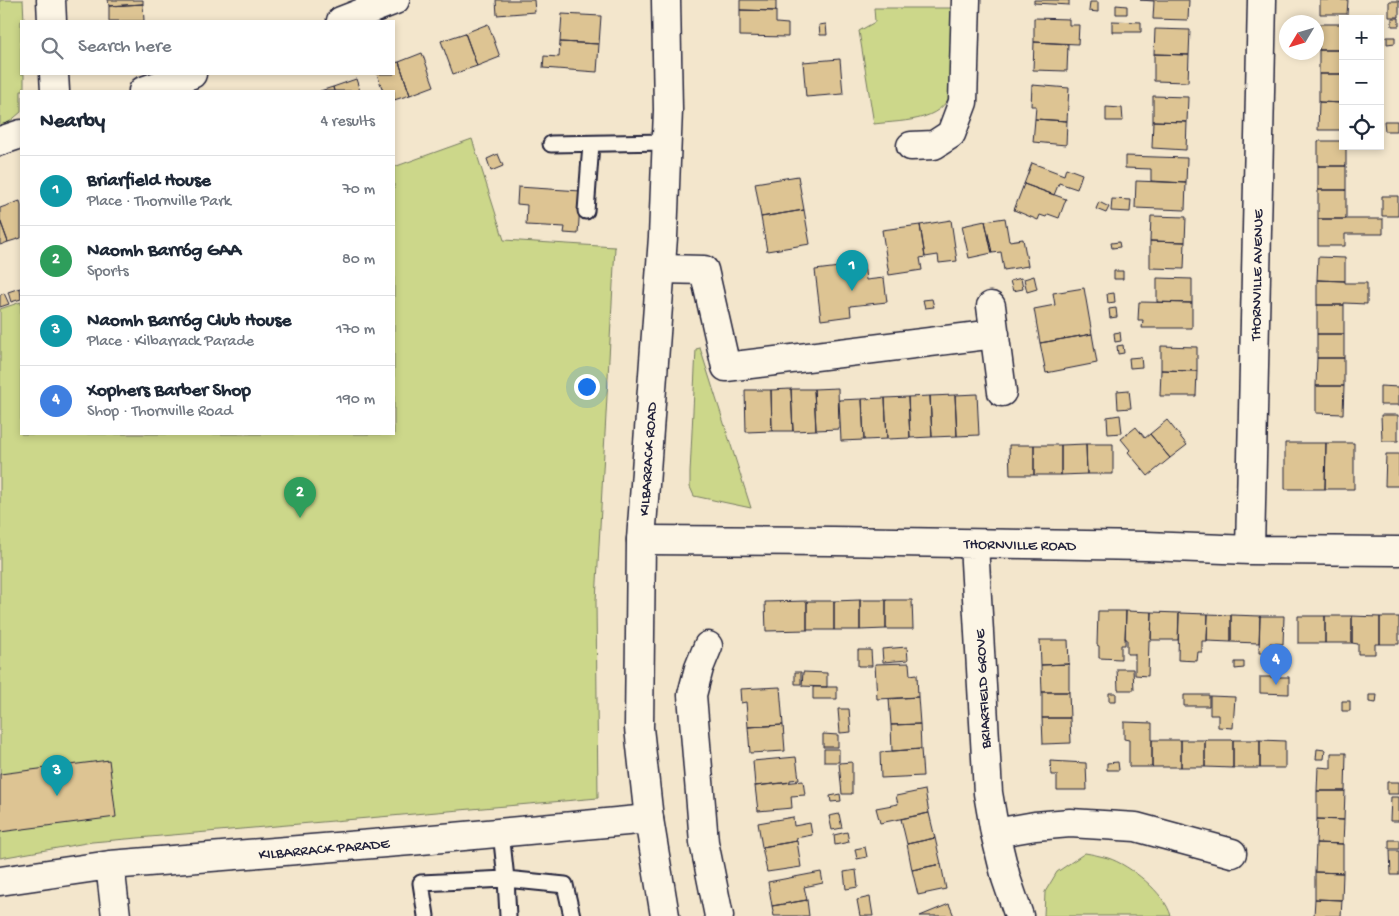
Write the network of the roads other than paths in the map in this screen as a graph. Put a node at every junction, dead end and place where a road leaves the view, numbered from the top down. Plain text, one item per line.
1 (51, 0) edge
2 (395, 0) edge
3 (666, 0) edge
4 (966, 0) edge
5 (1262, 0) edge
6 (365, 6) edge
7 (52, 20) edge
8 (343, 20) edge
9 (54, 75) edge
10 (189, 75) edge
11 (55, 90) edge
12 (146, 90) edge
13 (20, 134) edge
14 (0, 141) edge
15 (667, 142) junction
16 (551, 144) dead end
17 (591, 144) junction
18 (911, 146) dead end
19 (586, 210) dead end
20 (661, 269) junction
21 (991, 306) dead end
22 (995, 334) junction
23 (1002, 392) dead end
24 (641, 540) junction
25 (974, 544) junction
26 (1250, 550) junction
27 (1399, 551) edge
28 (708, 646) dead end
29 (649, 818) junction
30 (501, 832) junction
31 (995, 833) junction
32 (1232, 853) dead end
33 (110, 865) junction
34 (506, 879) junction
35 (0, 881) edge
36 (116, 916) edge
37 (426, 916) edge
38 (508, 916) edge
39 (572, 916) edge
40 (665, 916) edge
41 (719, 916) edge
42 (1019, 916) edge

1 - 7 street
2 - 6 street
3 - 15 street, KILBARRACK ROAD
4 - 18 street
5 - 26 street, THORNVILLE AVENUE
6 - 8 street
9 - 11 street
10 - 12 street
13 - 14 street
15 - 17 lane
15 - 20 street, KILBARRACK ROAD
16 - 17 lane
17 - 19 lane
20 - 22 street
20 - 24 street, KILBARRACK ROAD
21 - 22 street
22 - 23 street
24 - 25 street, THORNVILLE ROAD
24 - 29 street, KILBARRACK ROAD
25 - 26 street, THORNVILLE ROAD
25 - 31 street, BRIARFIELD GROVE
26 - 27 street, THORNVILLE ROAD
28 - 41 street
29 - 30 street, KILBARRACK PARADE
29 - 40 street, KILBARRACK ROAD
30 - 33 street, KILBARRACK PARADE
30 - 34 lane
31 - 32 street
31 - 42 street, BRIARFIELD GROVE
33 - 35 street, KILBARRACK PARADE
33 - 36 street
34 - 37 lane
34 - 38 lane
34 - 39 lane

